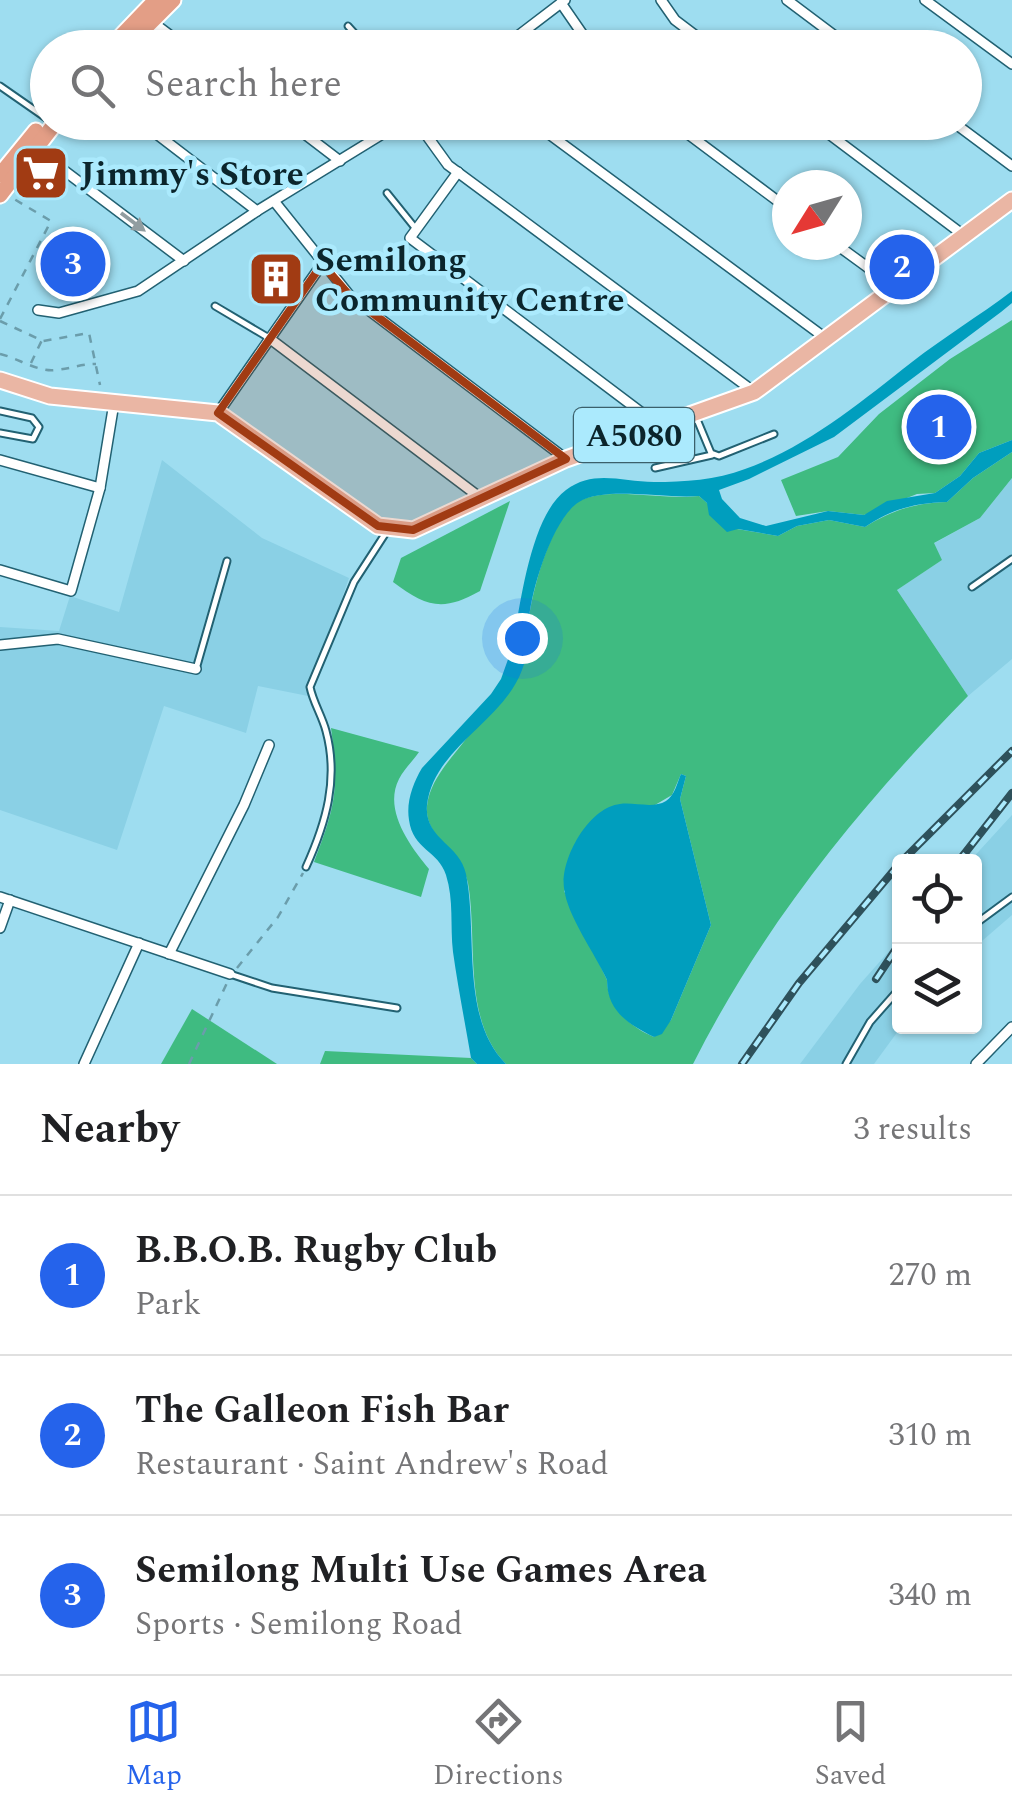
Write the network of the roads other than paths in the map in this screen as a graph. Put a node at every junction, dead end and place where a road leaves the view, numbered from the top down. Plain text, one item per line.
1 (156, 0) edge
2 (173, 0) edge
3 (661, 0) edge
4 (787, 0) edge
5 (925, 0) edge
6 (563, 2) edge
7 (151, 21) junction
8 (348, 26) dead end
9 (127, 30) edge
10 (143, 30) edge
11 (163, 30) edge
12 (352, 30) edge
13 (526, 30) edge
14 (581, 30) edge
15 (688, 30) edge
16 (827, 30) edge
17 (966, 30) edge
18 (982, 42) edge
19 (1012, 64) edge
20 (0, 86) edge
21 (30, 106) edge
22 (34, 140) edge
23 (36, 140) edge
24 (164, 140) edge
25 (313, 140) edge
26 (373, 140) edge
27 (429, 140) edge
28 (556, 140) edge
29 (696, 140) edge
30 (837, 140) edge
31 (977, 140) edge
32 (31, 145) junction
33 (340, 161) junction
34 (1012, 166) edge
35 (458, 172) junction
36 (1, 187) edge
37 (387, 193) dead end
38 (772, 197) edge
39 (1012, 200) edge
40 (274, 201) junction
41 (257, 211) junction
42 (416, 228) junction
43 (966, 237) junction
44 (858, 260) edge
45 (184, 261) junction
46 (322, 264) junction
47 (896, 288) junction
48 (215, 306) dead end
49 (38, 310) dead end
50 (269, 338) junction
51 (828, 340) junction
52 (0, 380) edge
53 (754, 392) junction
54 (107, 402) junction
55 (0, 411) edge
56 (218, 412) junction
57 (695, 414) junction
58 (660, 426) junction
59 (0, 433) edge
60 (774, 434) dead end
61 (715, 454) junction
62 (566, 459) junction
63 (0, 460) edge
64 (655, 468) dead end
65 (100, 488) junction
66 (482, 499) junction
67 (388, 530) junction
68 (1012, 559) edge
69 (226, 561) dead end
70 (0, 570) edge
71 (972, 588) dead end
72 (0, 645) edge
73 (196, 669) joint
74 (269, 745) dead end
75 (306, 867) road end
76 (1012, 897) edge
77 (5, 898) edge
78 (982, 919) edge
79 (0, 928) edge
80 (138, 944) junction
81 (168, 954) junction
82 (230, 974) joint
83 (892, 997) edge
84 (397, 1008) dead end
85 (1012, 1027) edge
86 (84, 1064) edge
87 (846, 1064) edge
88 (976, 1064) edge

1 - 9 highway
2 - 7 highway
3 - 15 street
4 - 16 street
5 - 17 street
6 - 13 street
6 - 14 street
7 - 10 highway
7 - 11 street
8 - 12 lane
18 - 19 street
20 - 21 lane
22 - 32 highway
23 - 32 highway
24 - 41 street
25 - 33 street
26 - 33 street
27 - 35 street
28 - 51 street
29 - 38 street
30 - 43 street
31 - 34 street
32 - 36 highway
32 -> 45 street
33 - 40 street
35 - 42 street
35 - 53 street
37 - 42 lane
39 - 43 main road, A5080
40 - 41 street
40 - 46 street
41 - 45 street
42 - 58 street
43 - 47 main road, A5080
44 - 47 street
45 - 49 street
46 - 50 street
46 - 62 street
47 - 51 main road, A5080
48 - 50 lane
50 - 56 street
50 - 66 street
51 - 53 main road, A5080
52 - 54 main road
53 - 57 main road, A5080
54 - 56 main road
54 - 65 street
55 - 59 lane
56 - 67 main road
57 - 58 main road, A5080
57 - 61 lane
58 - 62 main road, A5080
60 - 61 lane
61 - 64 lane
62 - 66 main road, A5080
63 - 65 street
65 - 70 street
66 - 67 main road, A5080
67 - 75 lane
68 - 71 lane
69 - 73 lane
72 - 73 street
74 - 81 street
76 - 78 lane
77 - 79 street
77 - 80 street
80 - 81 street
80 - 86 street
81 - 82 street
82 - 84 lane
83 - 87 lane
85 - 88 street

